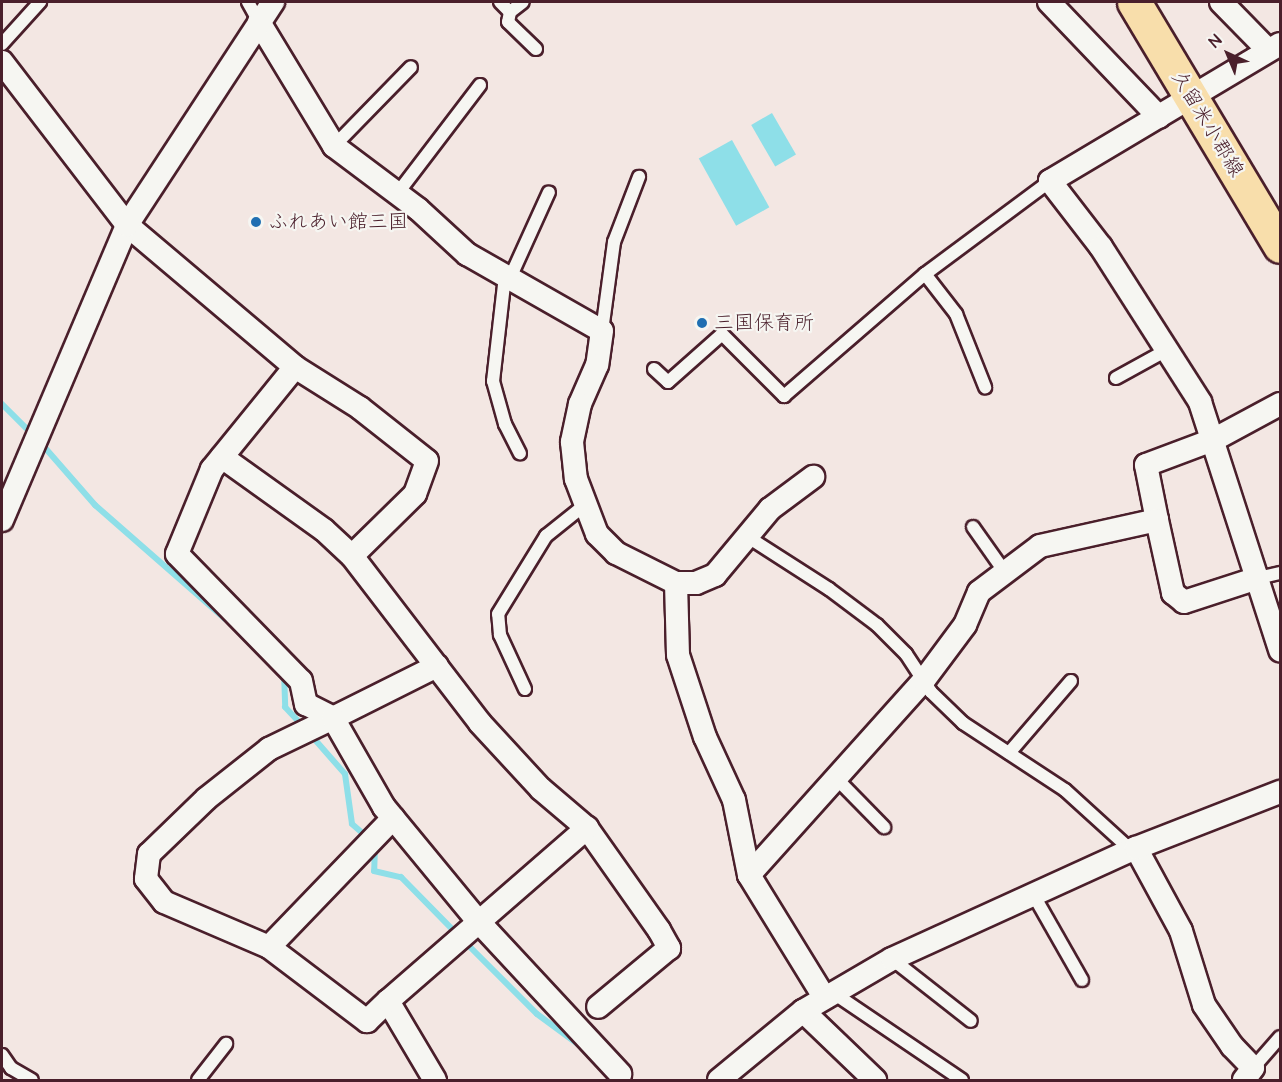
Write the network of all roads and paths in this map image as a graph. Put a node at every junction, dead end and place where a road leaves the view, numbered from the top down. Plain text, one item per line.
1 (39, 2) edge
2 (248, 2) edge
3 (273, 2) edge
4 (500, 2) edge
5 (523, 2) edge
6 (1134, 2) edge
7 (1224, 3) edge
8 (1057, 4) edge
9 (510, 12) junction
10 (259, 22) junction
11 (2, 44) edge
12 (1274, 47) edge
13 (536, 50) dead end
14 (2, 62) edge
15 (411, 68) dead end
16 (480, 85) dead end
17 (1191, 99) junction
18 (1159, 117) junction
19 (334, 147) junction
20 (639, 177) dead end
21 (1050, 181) junction
22 (549, 192) dead end
23 (397, 194) junction
24 (127, 225) junction
25 (1281, 246) edge
26 (925, 274) junction
27 (507, 277) junction
28 (602, 331) junction
29 (1167, 350) junction
30 (295, 367) junction
31 (654, 369) dead end
32 (1116, 378) dead end
33 (985, 387) dead end
34 (1281, 404) edge
35 (1215, 439) junction
36 (519, 453) dead end
37 (222, 457) junction
38 (813, 477) dead end
39 (586, 504) junction
40 (2, 520) edge
41 (1157, 520) junction
42 (972, 528) dead end
43 (748, 537) junction
44 (352, 556) junction
45 (1004, 571) junction
46 (1281, 573) edge
47 (1258, 578) junction
48 (676, 583) junction
49 (1281, 650) edge
50 (437, 666) junction
51 (924, 680) junction
52 (1071, 681) dead end
53 (525, 689) dead end
54 (333, 718) junction
55 (1009, 753) junction
56 (836, 778) junction
57 (1281, 792) edge
58 (393, 818) junction
59 (884, 827) dead end
60 (587, 828) junction
61 (1133, 849) junction
62 (749, 875) junction
63 (1033, 894) junction
64 (478, 921) junction
65 (269, 947) junction
66 (892, 959) junction
67 (1082, 980) dead end
68 (828, 995) junction
69 (388, 1001) junction
70 (598, 1007) dead end
71 (803, 1011) junction
72 (971, 1020) dead end
73 (1281, 1037) edge
74 (226, 1044) dead end
75 (2, 1055) edge
76 (1249, 1074) edge
77 (620, 1078) edge
78 (33, 1080) edge
79 (198, 1080) edge
80 (435, 1080) edge
81 (719, 1080) edge
82 (875, 1080) edge
83 (962, 1080) edge

1 - 11 lane
2 - 10 lane
3 - 10 street
4 - 9 lane
5 - 9 lane
6 - 17 main road, 久留米小郡線
7 - 12 street
8 - 18 street
9 - 13 lane
10 - 19 street
10 - 24 street
12 - 17 street
14 - 24 street
15 - 19 lane
16 - 23 lane
17 - 18 street
17 - 25 main road, 久留米小郡線
18 - 21 street
19 - 23 street
20 - 28 lane
21 - 26 lane
21 - 29 street
22 - 27 lane
23 - 27 street
24 - 30 street
24 - 40 street
26 - 31 lane
26 - 33 lane
27 - 28 street
27 - 36 lane
28 - 39 street
29 - 32 lane
29 - 35 street
30 - 37 street
30 - 44 street
34 - 35 street
35 - 41 street
35 - 47 street
37 - 44 street
37 - 54 street
38 - 43 street
39 - 48 street
39 - 53 lane
41 - 45 street
41 - 47 street
42 - 45 lane
43 - 48 street
43 - 51 lane
44 - 50 street
45 - 51 street
46 - 47 lane
47 - 49 street
48 - 62 street
50 - 54 street
50 - 60 street
51 - 55 lane
51 - 56 street
52 - 55 lane
54 - 58 street
54 - 65 street
55 - 61 lane
56 - 59 lane
56 - 62 street
57 - 61 street
58 - 64 street
58 - 65 street
60 - 64 street
60 - 70 street
61 - 63 street
61 - 76 street
62 - 68 street
63 - 66 street
63 - 67 lane
64 - 69 street
64 - 77 street
65 - 69 street
66 - 68 street
66 - 72 lane
68 - 71 street
68 - 83 lane
69 - 80 street
71 - 81 street
71 - 82 street
73 - 76 lane
74 - 79 lane
75 - 78 lane

